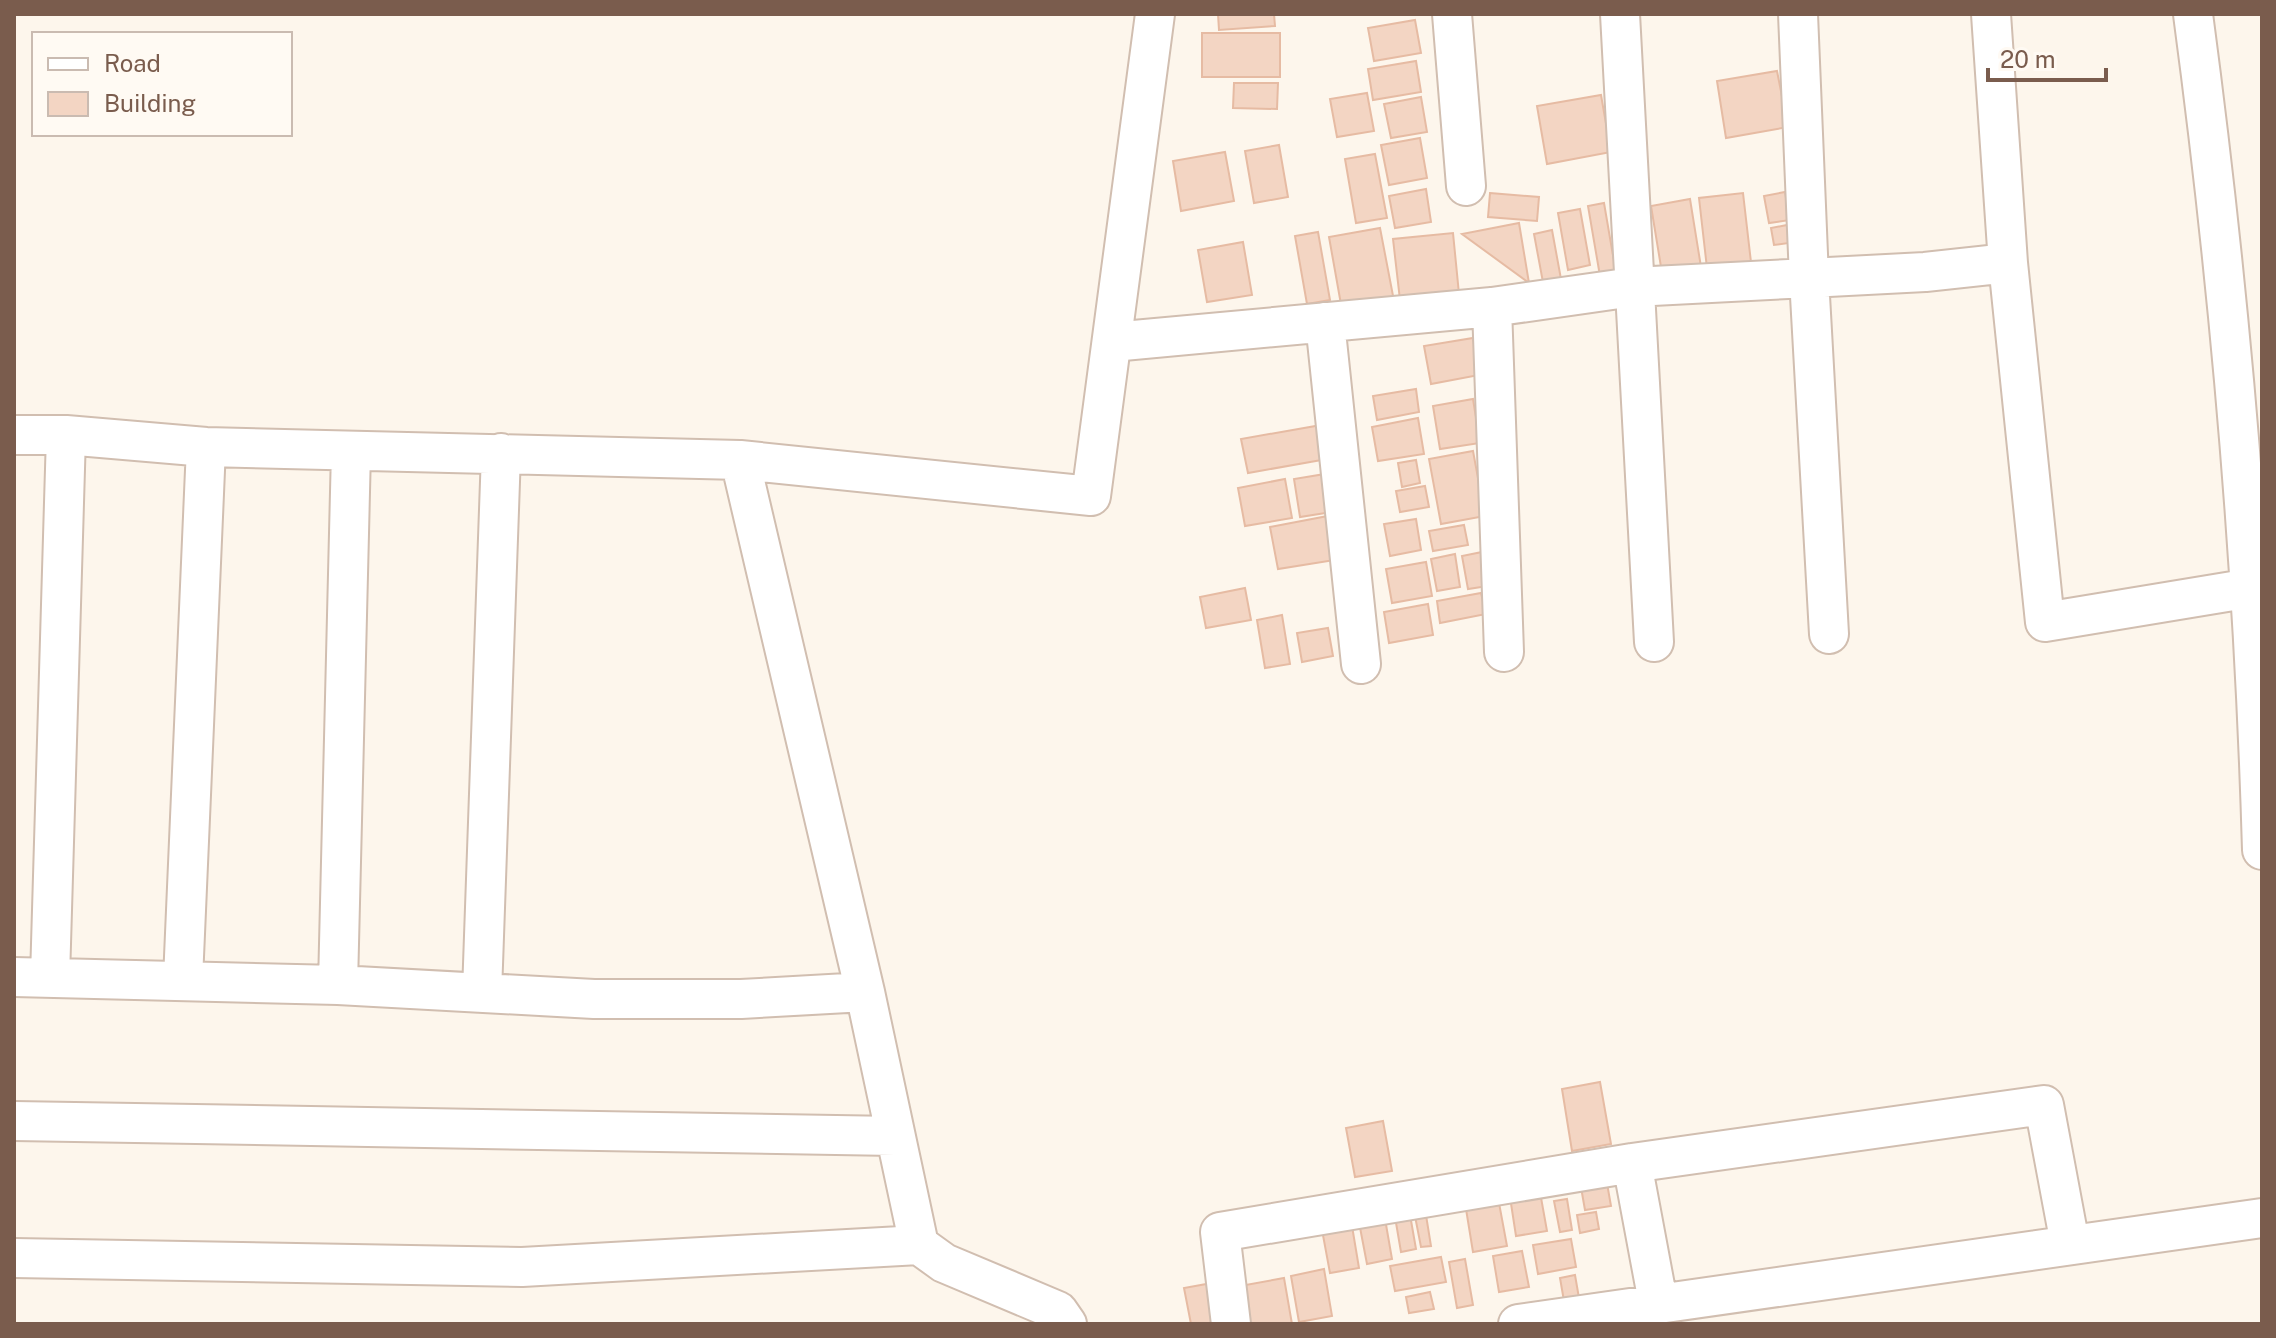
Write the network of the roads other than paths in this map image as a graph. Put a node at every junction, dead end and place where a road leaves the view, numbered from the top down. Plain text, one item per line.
1 (1155, 14) edge
2 (1452, 14) edge
3 (1620, 14) edge
4 (1798, 14) edge
5 (1991, 14) edge
6 (2193, 14) edge
7 (1466, 186) dead end
8 (2008, 263) junction
9 (1809, 278) junction
10 (1633, 287) junction
11 (1492, 307) junction
12 (1325, 322) junction
13 (1112, 342) junction
14 (14, 435) edge
15 (66, 435) junction
16 (206, 447) junction
17 (351, 451) junction
18 (501, 453) junction
19 (740, 460) junction
20 (2252, 496) edge
21 (2251, 588) junction
22 (1829, 634) dead end
23 (1654, 642) dead end
24 (1504, 652) dead end
25 (1361, 664) dead end
26 (2262, 850) edge
27 (32, 977) edge
28 (183, 980) junction
29 (338, 985) junction
30 (865, 992) junction
31 (482, 993) junction
32 (14, 1121) edge
33 (895, 1136) junction
34 (1632, 1163) junction
35 (2262, 1218) edge
36 (2070, 1244) junction
37 (919, 1245) junction
38 (14, 1258) edge
39 (1658, 1302) junction
40 (1067, 1324) edge
41 (1231, 1324) edge
42 (1518, 1324) edge

1 - 13 street
2 - 7 street
3 - 10 street
4 - 9 street
5 - 8 street
6 - 20 street
8 - 9 street
8 - 21 street
9 - 10 street
9 - 22 street
10 - 11 street
10 - 23 street
11 - 12 street
11 - 24 street
12 - 13 street
12 - 25 street
13 - 19 street
14 - 15 street
15 - 16 street
15 - 27 street
16 - 17 street
16 - 28 street
17 - 18 street
17 - 29 street
18 - 19 street
18 - 31 street
19 - 30 street
20 - 21 street
21 - 26 street
27 - 28 street
28 - 29 street
29 - 31 street
30 - 31 street
30 - 33 street
32 - 33 street
33 - 37 street
34 - 36 street
34 - 39 street
34 - 41 street
35 - 36 street
36 - 39 street
37 - 38 street
37 - 40 street
39 - 42 street

